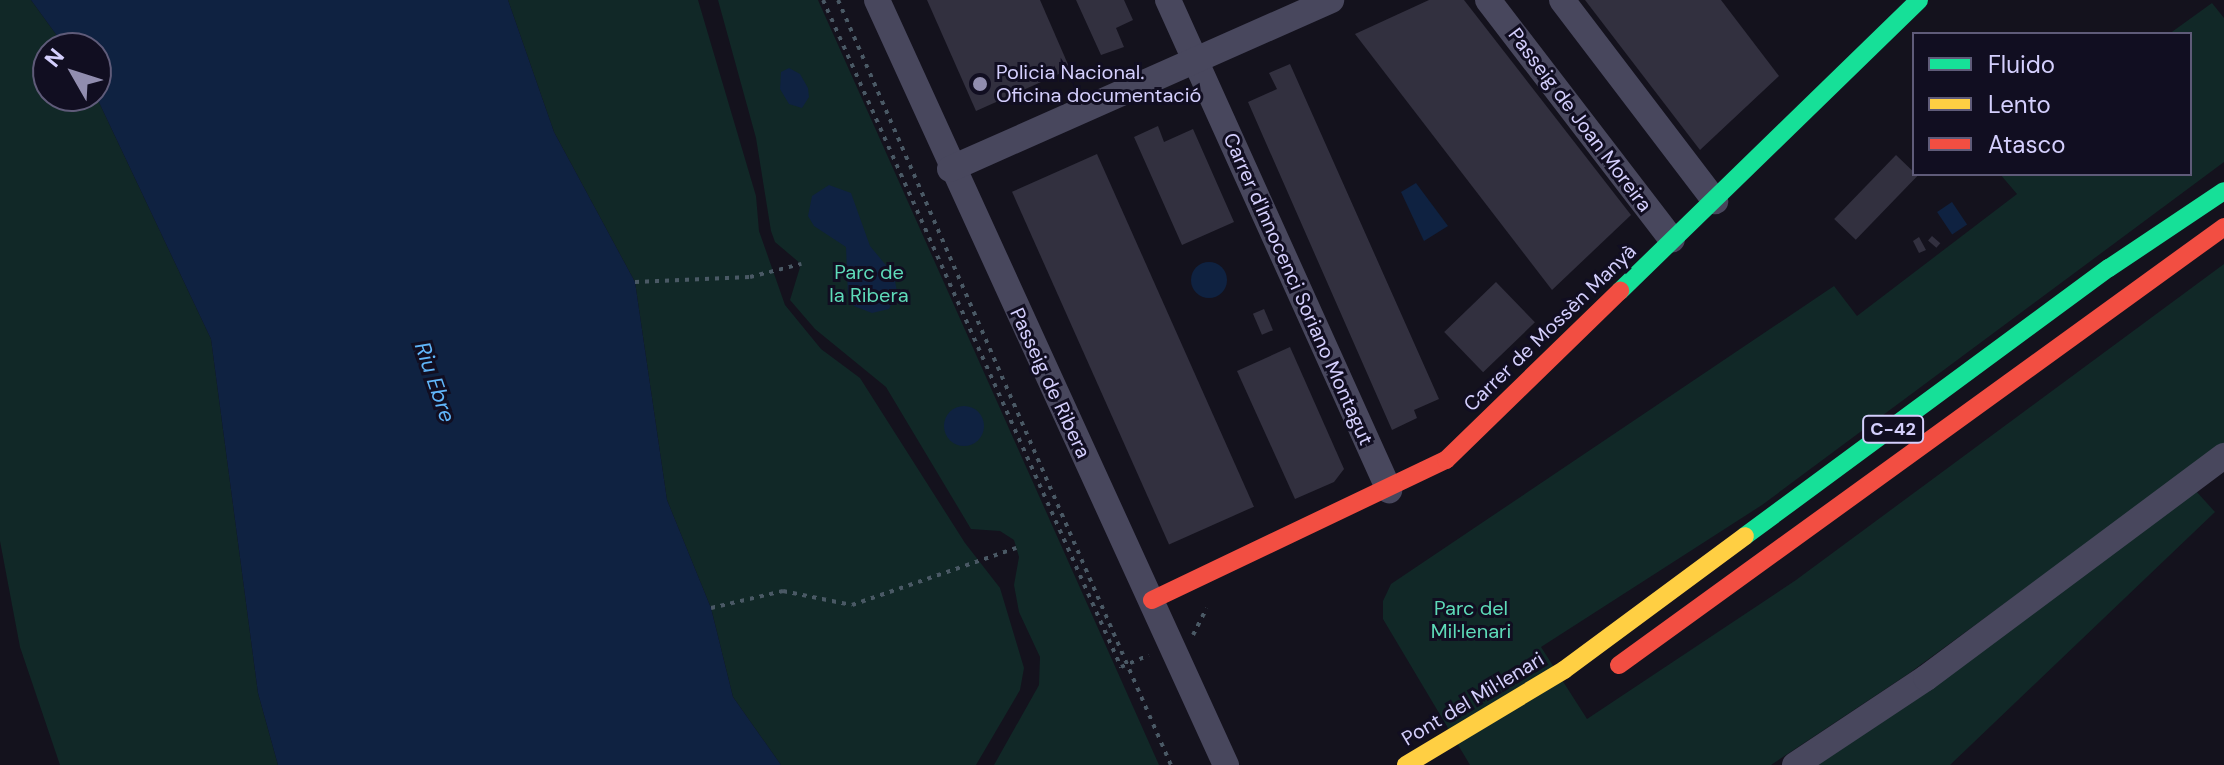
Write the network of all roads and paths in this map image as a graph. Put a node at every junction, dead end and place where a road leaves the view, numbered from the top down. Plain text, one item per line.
1 (823, 0) edge
2 (838, 0) edge
3 (877, 0) edge
4 (1168, 0) edge
5 (1331, 0) edge
6 (1488, 0) edge
7 (1562, 0) edge
8 (1919, 0) edge
9 (1196, 61) junction
10 (950, 169) junction
11 (2224, 191) edge
12 (1715, 201) junction
13 (2224, 227) edge
14 (1672, 240) junction
15 (801, 264) dead end
16 (635, 282) dead end
17 (2224, 456) edge
18 (1389, 490) junction
19 (1016, 548) dead end
20 (1152, 600) junction
21 (711, 608) dead end
22 (1172, 644) junction
23 (1129, 664) junction
24 (1604, 675) dead end
25 (1171, 765) edge
26 (1226, 765) edge
27 (1406, 765) edge
28 (1795, 765) edge

1 - 23 path
2 - 23 path, Passeig de Ribera
3 - 10 street, Passeig de Ribera
4 - 9 street, Carrer d'Innocenci Soriano Montagut
5 - 9 street
6 - 14 street, Passeig de Joan Moreira
7 - 12 street
8 - 12 main road, Carrer de Mossèn Manyà
9 - 10 street
9 - 18 street, Carrer d'Innocenci Soriano Montagut
10 - 20 street, Passeig de Ribera
11 - 27 main road, Pont del Mil·lenari / C-42
12 - 14 main road, Carrer de Mossèn Manyà
13 - 24 main road, C-42
14 - 18 main road, Carrer de Mossèn Manyà
15 - 16 path
17 - 28 street
18 - 20 main road, Carrer de Mossèn Manyà
19 - 21 path
20 - 22 street, Passeig de Ribera
22 - 23 path
22 - 26 street, Passeig de Ribera
23 - 25 path, Passeig de Ribera

